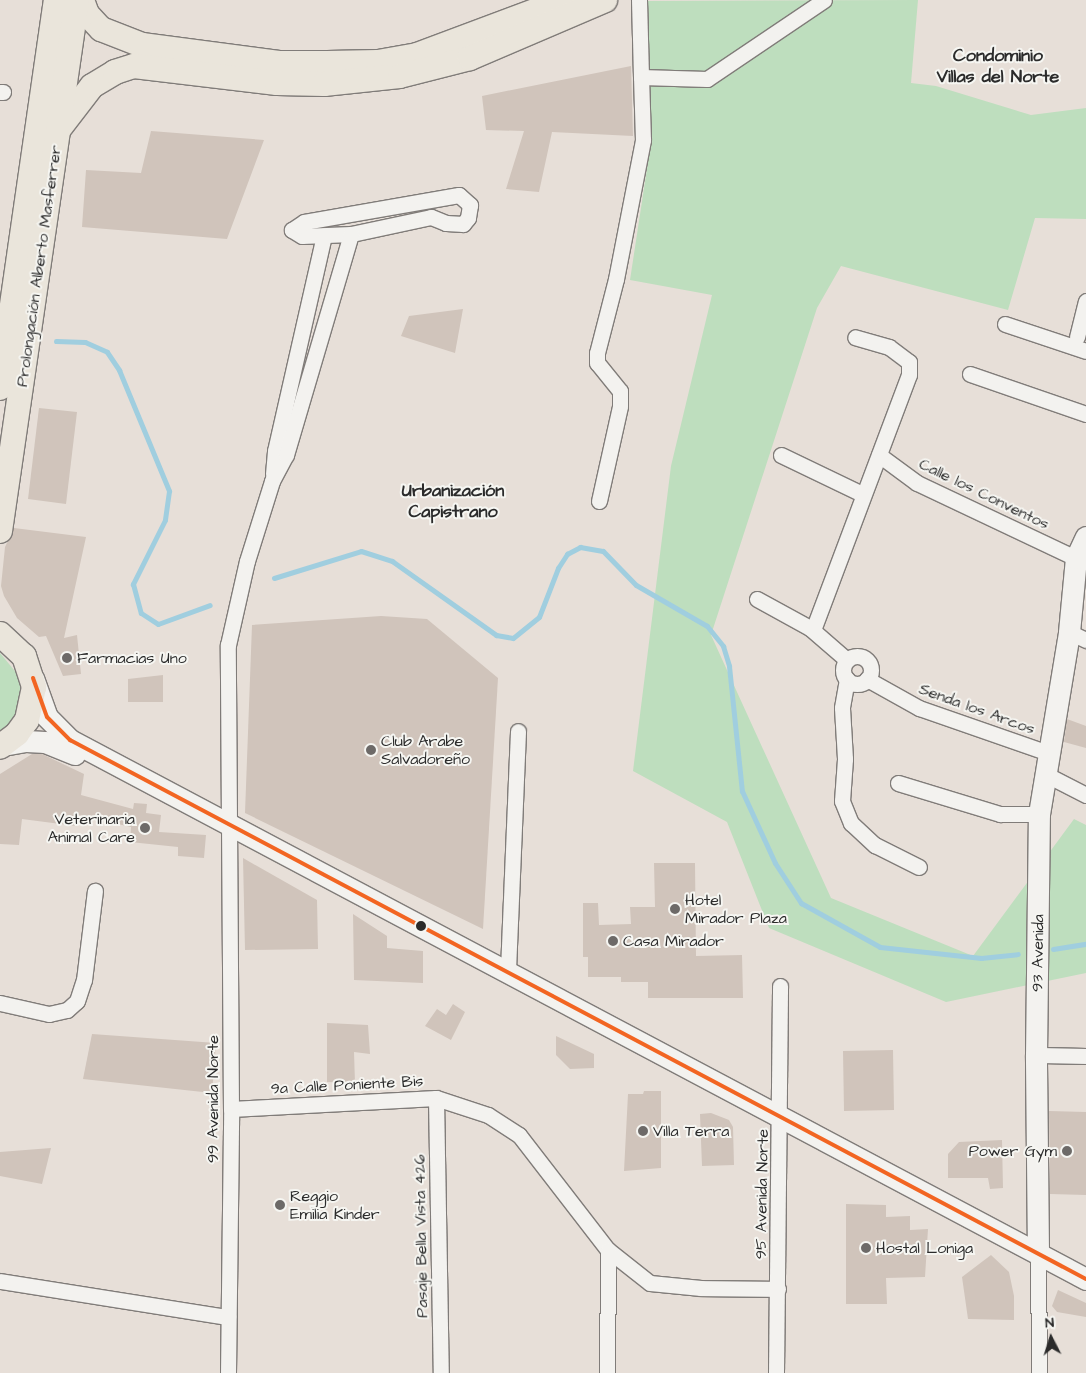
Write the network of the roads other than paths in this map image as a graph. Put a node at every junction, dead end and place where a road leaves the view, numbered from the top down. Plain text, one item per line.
1 (56, 0) edge
2 (77, 0) edge
3 (82, 0) edge
4 (564, 0) edge
5 (604, 0) edge
6 (639, 0) edge
7 (824, 0) edge
8 (641, 77) junction
9 (60, 129) junction
10 (351, 234) junction
11 (324, 236) junction
12 (1086, 301) edge
13 (1005, 324) dead end
14 (855, 337) dead end
15 (1077, 337) dead end
16 (1086, 351) edge
17 (970, 374) dead end
18 (0, 388) edge
19 (1086, 414) edge
20 (781, 455) dead end
21 (879, 455) junction
22 (272, 481) junction
23 (862, 494) junction
24 (598, 502) dead end
25 (0, 531) edge
26 (1086, 537) edge
27 (1076, 558) junction
28 (757, 599) dead end
29 (813, 630) junction
30 (0, 633) edge
31 (1078, 636) edge
32 (847, 660) junction
33 (32, 678) junction
34 (867, 679) junction
35 (847, 680) junction
36 (518, 731) dead end
37 (2, 746) edge
38 (1051, 754) junction
39 (1045, 774) junction
40 (898, 783) dead end
41 (1086, 795) edge
42 (1040, 814) junction
43 (229, 830) junction
44 (919, 867) dead end
45 (95, 891) dead end
46 (508, 970) junction
47 (780, 986) dead end
48 (0, 1003) edge
49 (1036, 1056) junction
50 (1086, 1056) edge
51 (436, 1098) junction
52 (231, 1109) junction
53 (781, 1122) junction
54 (608, 1250) junction
55 (1038, 1258) junction
56 (1086, 1279) edge
57 (0, 1281) edge
58 (778, 1289) junction
59 (1086, 1289) edge
60 (228, 1317) junction
61 (228, 1373) edge
62 (441, 1373) edge
63 (607, 1373) edge
64 (776, 1373) edge
65 (1039, 1373) edge

1 - 18 main road, Prolongación Alberto Masferrer
2 - 9 main road, Prolongación Alberto Masferrer
3 - 4 main road
5 - 9 main road
6 - 8 street
7 - 8 street
8 - 24 street
9 - 25 main road, Prolongación Alberto Masferrer
10 - 11 street
10 - 11 street
10 - 22 street
11 - 22 street
12 - 15 street
13 - 16 street
14 - 21 street
17 - 19 street
20 - 23 street
21 - 23 street
21 - 27 street, Calle los Conventos
22 - 43 street, 99 Avenida Norte
23 - 29 street
26 - 27 main road, 93 Avenida
27 - 31 main road, 93 Avenida
28 - 29 street
29 - 32 street
30 - 33 main road
31 - 38 main road, 93 Avenida
32 - 34 street
32 - 35 street
33 - 37 main road
33 - 43 main road
34 - 35 street
34 - 38 street, Senda los Arcos
35 - 44 street
36 - 46 street
37 - 43 main road
38 - 39 main road, 93 Avenida
39 - 41 street
39 - 42 main road, 93 Avenida
40 - 42 street
42 - 49 main road, 93 Avenida
43 - 46 main road
43 - 52 street, 99 Avenida Norte
43 - 53 main road
45 - 48 street
46 - 53 main road
47 - 53 street, 95 Avenida Norte
49 - 50 street
49 - 55 main road, 93 Avenida
51 - 52 street, 9a Calle Poniente Bis
51 - 54 street, 9a Calle Poniente Bis
51 - 62 street, Pasaje Bella Vista 426
52 - 60 street, 99 Avenida Norte
53 - 55 main road
53 - 58 street, 95 Avenida Norte
54 - 58 street, 9a Calle Poniente Bis
54 - 63 street
55 - 56 main road
55 - 59 main road
55 - 65 street, 93 Avenida
57 - 60 street
58 - 64 street, 95 Avenida Norte
60 - 61 street, 99 Avenida Norte

